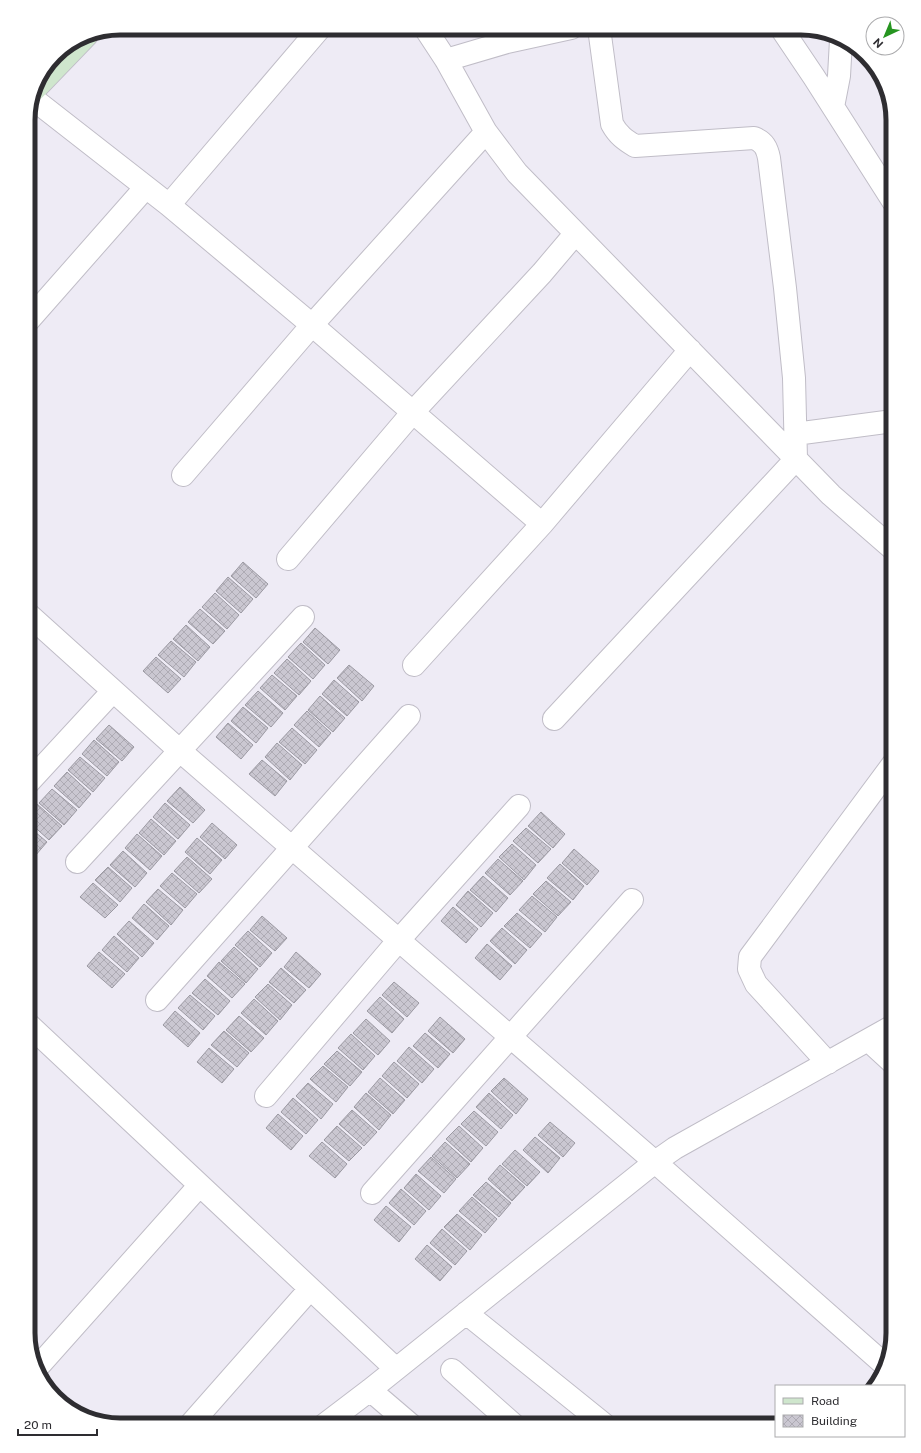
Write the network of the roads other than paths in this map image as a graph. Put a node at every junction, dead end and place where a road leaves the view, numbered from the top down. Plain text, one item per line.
1 (314, 35) edge
2 (430, 35) edge
3 (539, 35) edge
4 (600, 35) edge
5 (786, 35) edge
6 (841, 45) edge
7 (74, 48) edge
8 (446, 60) junction
9 (47, 76) edge
10 (37, 102) edge
11 (833, 107) junction
12 (486, 132) junction
13 (146, 187) junction
14 (886, 191) edge
15 (169, 205) junction
16 (575, 234) junction
17 (35, 313) edge
18 (312, 326) junction
19 (690, 350) junction
20 (413, 412) junction
21 (886, 422) edge
22 (795, 434) junction
23 (796, 459) junction
24 (183, 475) dead end
25 (542, 524) junction
26 (886, 543) edge
27 (288, 559) dead end
28 (304, 617) dead end
29 (35, 620) edge
30 (414, 665) dead end
31 (113, 691) junction
32 (409, 716) dead end
33 (554, 719) dead end
34 (179, 750) junction
35 (886, 773) edge
36 (35, 775) edge
37 (519, 806) dead end
38 (292, 848) junction
39 (77, 862) dead end
40 (632, 900) dead end
41 (398, 941) junction
42 (157, 1000) dead end
43 (886, 1030) edge
44 (35, 1031) edge
45 (509, 1037) junction
46 (869, 1041) junction
47 (886, 1057) edge
48 (828, 1063) junction
49 (266, 1096) dead end
50 (655, 1162) junction
51 (199, 1186) junction
52 (372, 1193) dead end
53 (310, 1289) junction
54 (466, 1313) junction
55 (881, 1361) edge
56 (41, 1363) edge
57 (396, 1369) junction
58 (452, 1370) dead end
59 (370, 1390) junction
60 (196, 1418) edge
61 (333, 1418) edge
62 (403, 1418) edge
63 (506, 1418) edge
64 (596, 1418) edge

1 - 15 street
2 - 8 street
3 - 8 street
4 - 22 street
5 - 11 street
6 - 11 street
7 - 9 street
8 - 12 street
10 - 13 street
11 - 14 street
12 - 16 street
12 - 18 street
13 - 15 street
13 - 17 street
15 - 18 street
16 - 19 street
16 - 20 street
18 - 20 street
18 - 24 street
19 - 23 street
19 - 25 street
20 - 25 street
20 - 27 street
21 - 22 street
22 - 23 street
23 - 26 street
23 - 33 street
25 - 30 street
28 - 34 street
29 - 31 street
31 - 34 street
31 - 36 street
32 - 38 street
34 - 38 street
34 - 39 street
35 - 48 street
37 - 41 street
38 - 41 street
38 - 42 street
40 - 45 street
41 - 45 street
41 - 49 street
43 - 46 street
44 - 51 street
45 - 50 street
45 - 52 street
46 - 47 street
46 - 48 street
48 - 50 street
50 - 54 street
50 - 55 street
51 - 53 street
51 - 56 street
53 - 57 street
53 - 60 street
54 - 57 street
54 - 64 street
57 - 59 street
58 - 63 street
59 - 61 street
59 - 62 street

